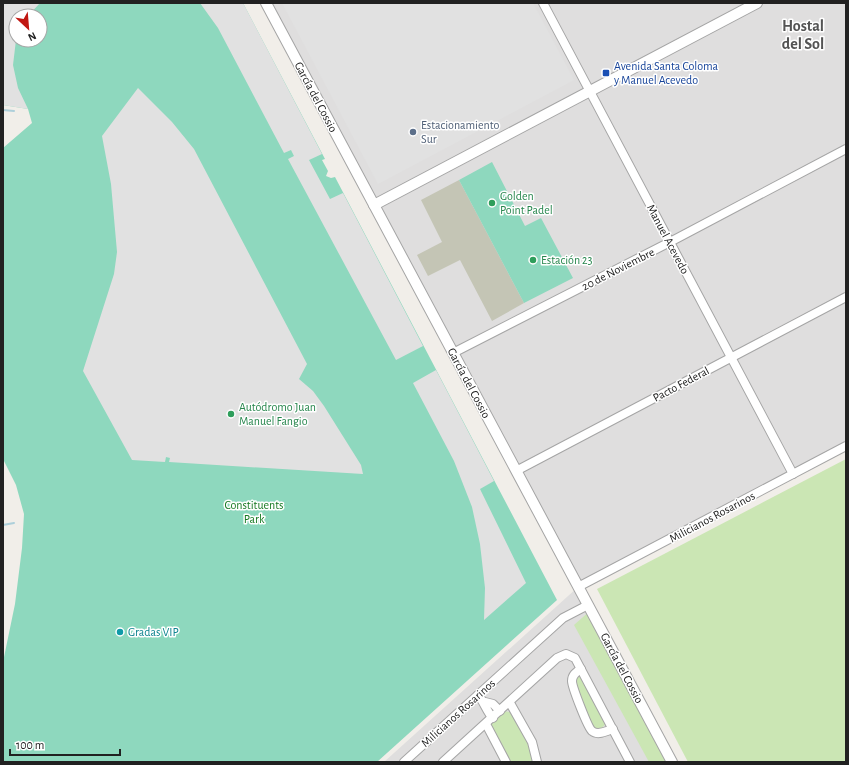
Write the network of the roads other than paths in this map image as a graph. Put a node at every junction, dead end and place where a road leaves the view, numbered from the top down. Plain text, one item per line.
1 (266, 3) edge
2 (543, 3) edge
3 (758, 3) edge
4 (590, 91) junction
5 (846, 149) edge
6 (374, 205) junction
7 (670, 242) junction
8 (846, 297) edge
9 (453, 353) junction
10 (731, 358) junction
11 (846, 446) edge
12 (516, 471) junction
13 (793, 474) junction
14 (578, 587) junction
15 (588, 605) junction
16 (581, 669) junction
17 (478, 695) junction
18 (485, 702) junction
19 (510, 703) junction
20 (500, 711) junction
21 (489, 721) junction
22 (613, 729) junction
23 (622, 747) junction
24 (404, 762) edge
25 (443, 762) edge
26 (506, 762) edge
27 (536, 762) edge
28 (624, 762) edge
29 (630, 762) edge
30 (672, 762) edge

1 - 6 street, García del Cossio
2 - 4 street, Manuel Acevedo
3 - 4 street
4 - 6 street
4 - 7 street, Manuel Acevedo
5 - 7 street, 20 de Noviembre
6 - 9 street, García del Cossio
7 - 9 street, 20 de Noviembre
7 - 10 street, Manuel Acevedo
8 - 10 street, Pacto Federal
9 - 12 street, García del Cossio
10 - 12 street, Pacto Federal
10 - 13 street, Manuel Acevedo
11 - 13 street, Milicianos Rosarinos
12 - 14 street, García del Cossio
13 - 14 street, Milicianos Rosarinos
14 - 15 street, García del Cossio
15 - 17 street, Milicianos Rosarinos
15 - 30 street, García del Cossio
16 - 19 street
16 - 22 street
16 - 22 street
17 - 18 street
17 - 24 street, Milicianos Rosarinos
18 - 20 street
18 - 21 street
19 - 20 street
19 - 27 street
20 - 21 street
21 - 25 street
21 - 26 street
22 - 23 street
23 - 28 street
23 - 29 street

